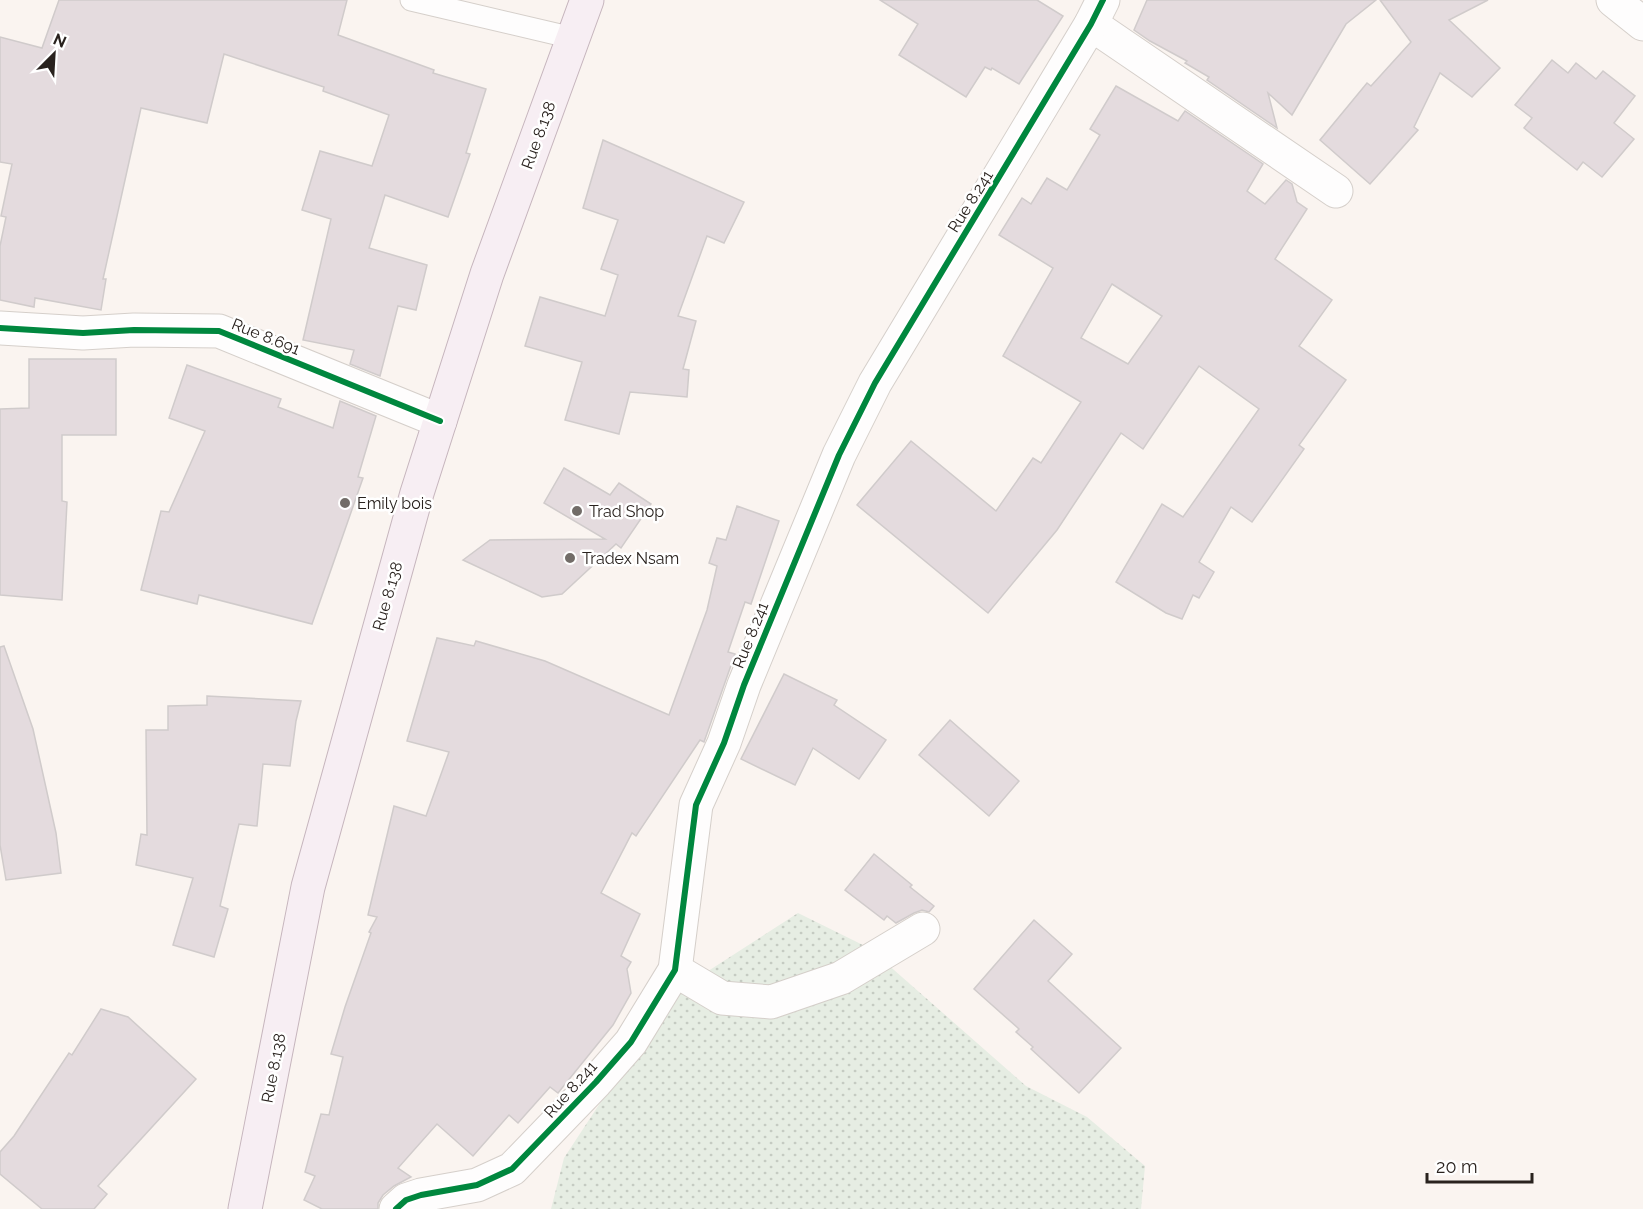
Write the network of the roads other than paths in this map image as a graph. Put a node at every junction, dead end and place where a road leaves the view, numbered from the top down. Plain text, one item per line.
1 (411, 0) edge
2 (587, 0) edge
3 (1613, 0) edge
4 (1097, 12) edge
5 (1643, 24) edge
6 (573, 38) junction
7 (1336, 191) dead end
8 (0, 328) edge
9 (440, 422) junction
10 (923, 929) dead end
11 (675, 970) junction
12 (245, 1209) edge
13 (396, 1209) edge

1 - 6 lane
2 - 6 main road, Rue 8.138
3 - 5 street
4 - 7 street
4 - 11 street, Rue 8.241
6 - 9 main road, Rue 8.138
8 - 9 street, Rue 8.691
9 - 12 main road, Rue 8.138
10 - 11 street
11 - 13 street, Rue 8.241

